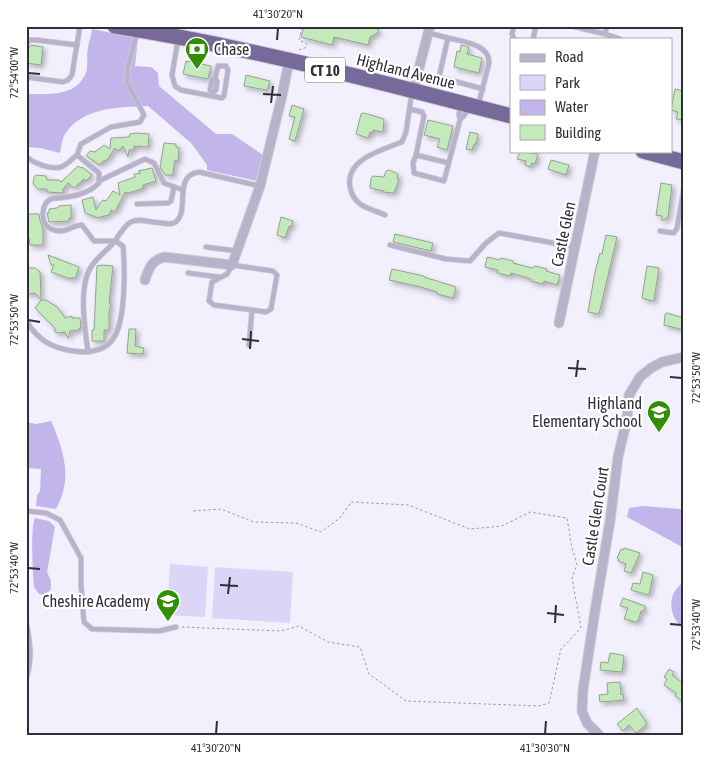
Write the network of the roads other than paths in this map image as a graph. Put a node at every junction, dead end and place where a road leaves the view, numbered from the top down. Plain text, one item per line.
1 (80, 26) edge
2 (115, 26) edge
3 (514, 26) edge
4 (572, 26) edge
5 (607, 26) edge
6 (584, 28) edge
7 (430, 29) edge
8 (138, 30) junction
9 (605, 34) junction
10 (179, 36) junction
11 (448, 38) junction
12 (514, 38) edge
13 (617, 38) edge
14 (26, 44) edge
15 (77, 45) junction
16 (291, 57) junction
17 (26, 77) edge
18 (482, 89) junction
19 (413, 91) junction
20 (212, 94) junction
21 (471, 106) junction
22 (410, 109) junction
23 (510, 116) edge
24 (460, 120) junction
25 (595, 152) edge
26 (648, 152) edge
27 (77, 155) junction
28 (416, 155) junction
29 (26, 157) edge
30 (684, 162) edge
31 (449, 163) junction
32 (99, 181) junction
33 (260, 186) junction
34 (174, 187) junction
35 (684, 188) edge
36 (183, 190) junction
37 (137, 204) dead end
38 (385, 215) dead end
39 (660, 230) dead end
40 (115, 241) junction
41 (390, 245) dead end
42 (206, 246) dead end
43 (575, 246) junction
44 (237, 251) junction
45 (232, 265) junction
46 (188, 273) dead end
47 (219, 277) junction
48 (145, 280) dead end
49 (252, 310) junction
50 (26, 320) edge
51 (560, 323) dead end
52 (249, 345) dead end
53 (88, 352) junction
54 (684, 357) edge
55 (26, 511) edge
56 (26, 621) edge
57 (176, 626) road end
58 (26, 678) edge
59 (599, 735) edge

1 - 15 lane
2 - 8 highway, Highland Avenue / CT 10
3 - 12 lane
4 - 6 lane
5 - 9 lane
6 - 9 lane
7 - 11 lane
7 - 19 street
8 - 10 highway, Highland Avenue / CT 10
8 - 27 lane
9 - 13 lane
10 - 16 highway, Highland Avenue / CT 10
10 - 20 lane
11 - 18 lane
11 - 18 lane
14 - 15 lane
15 - 17 lane
16 - 19 highway, Highland Avenue / CT 10
16 - 33 street
18 - 21 lane
19 - 21 highway, Highland Avenue / CT 10
19 - 22 lane
20 - 20 lane
21 - 23 highway, Highland Avenue / CT 10
21 - 24 lane
21 - 24 lane
22 - 28 lane
22 - 38 lane
24 - 31 lane
25 - 43 street, Castle Glen
26 - 30 highway
27 - 29 lane
27 - 32 lane
28 - 31 lane
28 - 31 lane
32 - 34 lane
32 - 40 lane
33 - 36 lane
33 - 44 street
34 - 36 lane
34 - 37 lane
35 - 39 lane
36 - 40 lane
40 - 53 lane
40 - 53 lane
41 - 43 lane
42 - 44 lane
43 - 51 street, Castle Glen
44 - 45 street
45 - 47 lane
45 - 48 street
45 - 49 lane
46 - 47 lane
47 - 49 lane
49 - 52 lane
50 - 53 lane
54 - 59 street, Castle Glen Court
55 - 57 lane
56 - 58 lane

